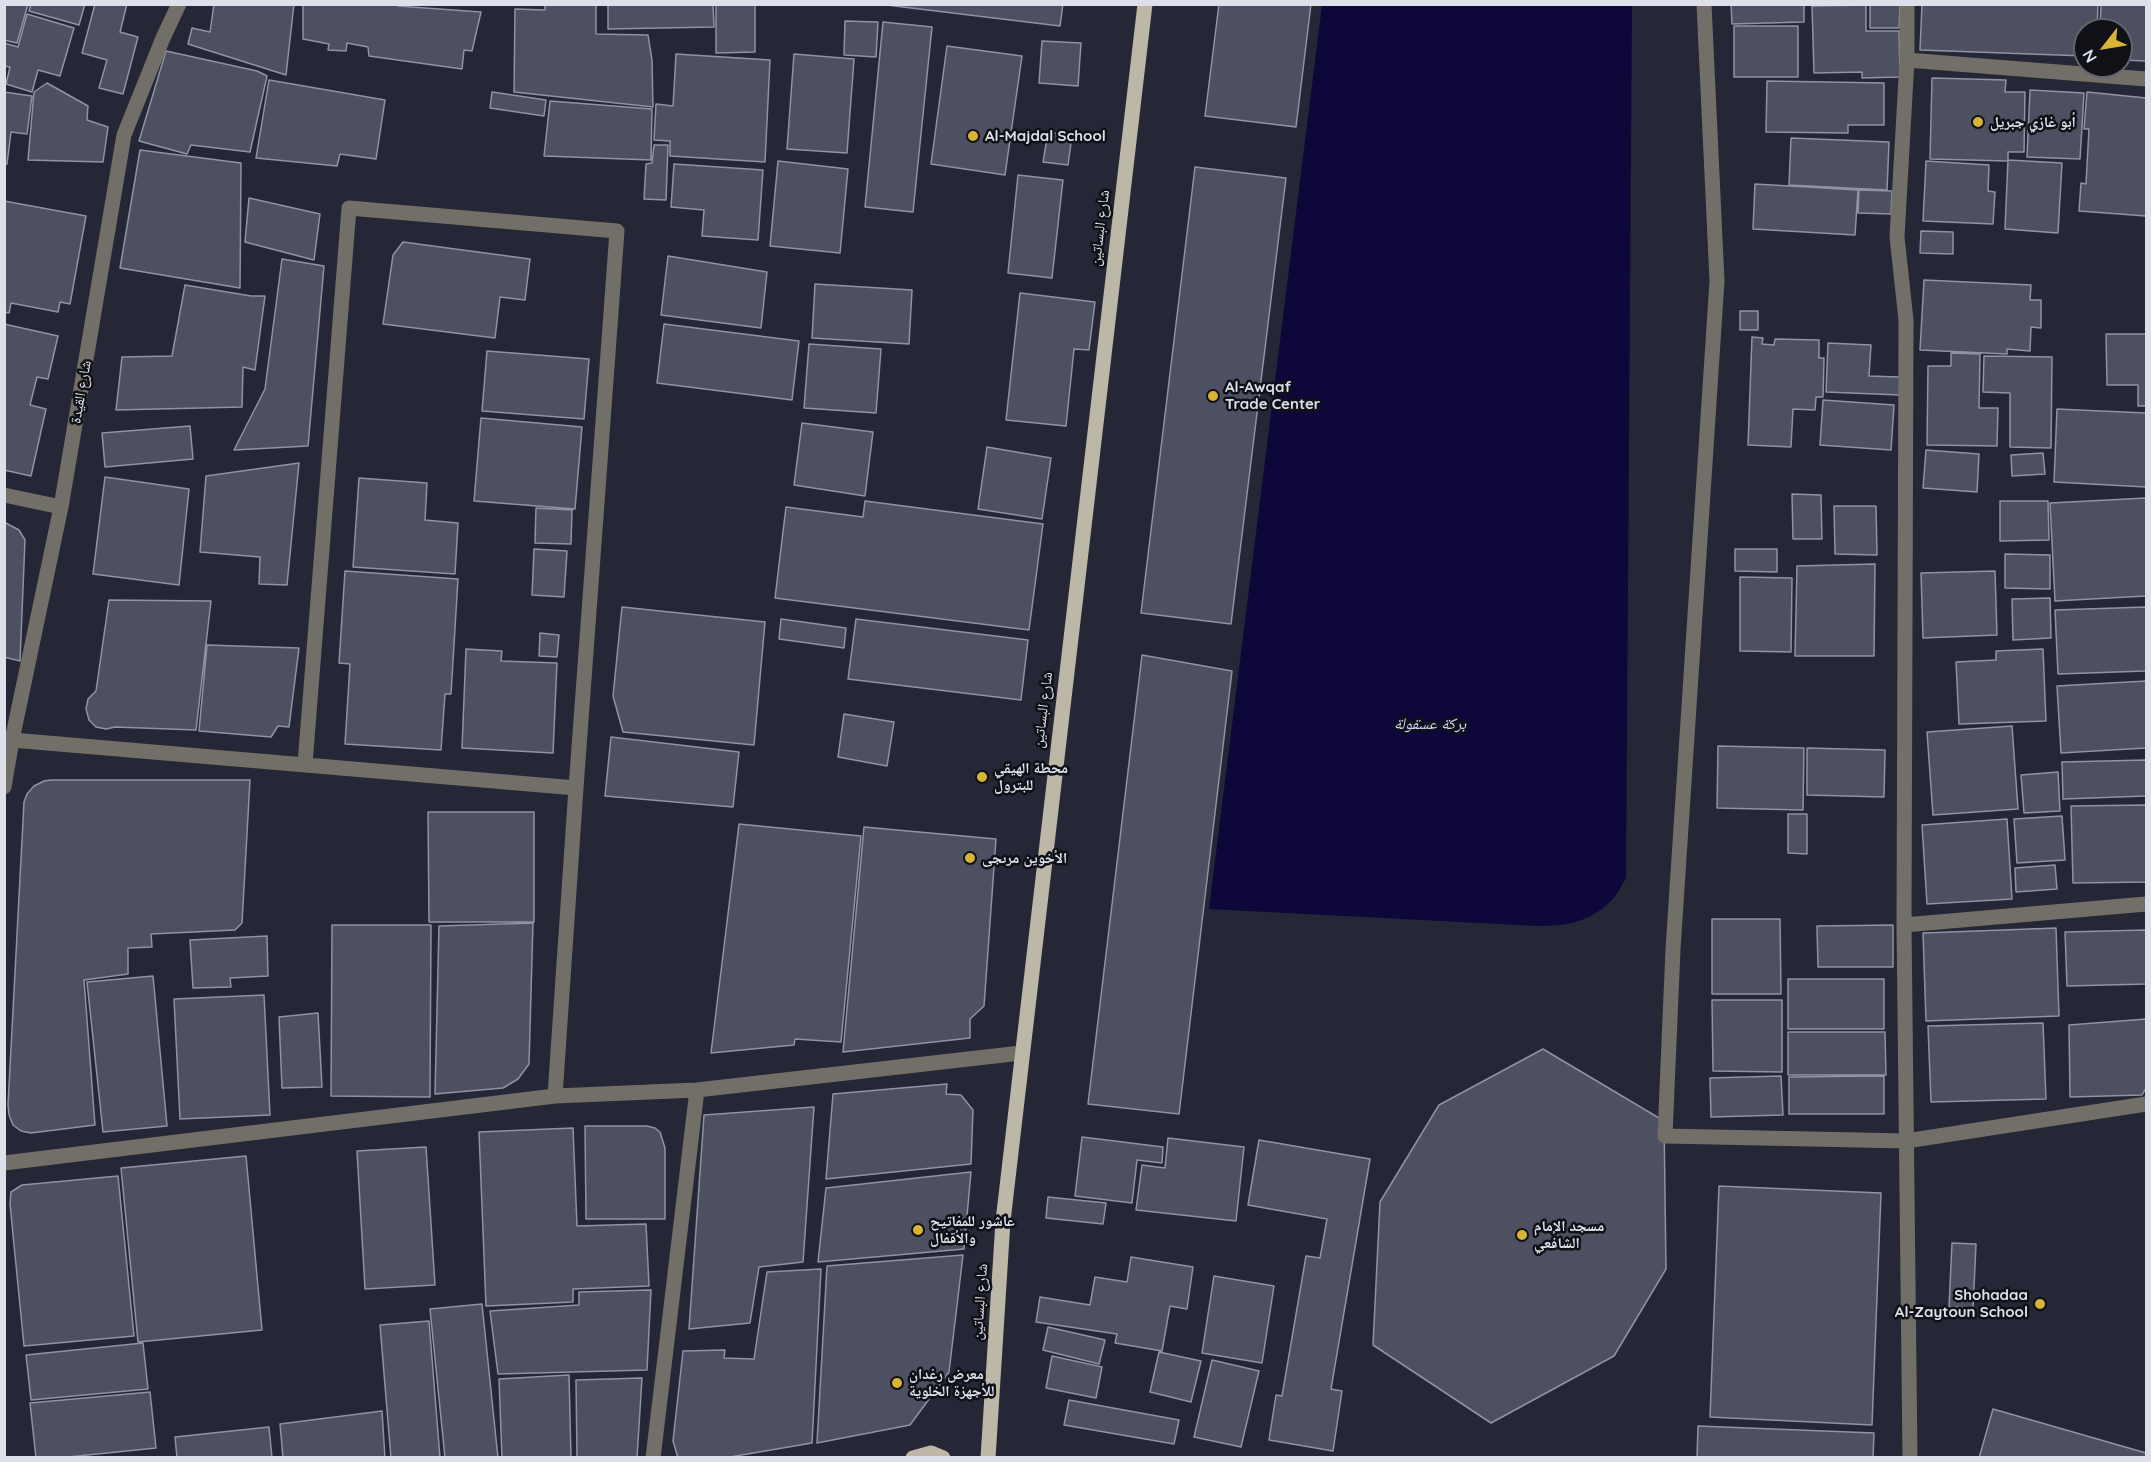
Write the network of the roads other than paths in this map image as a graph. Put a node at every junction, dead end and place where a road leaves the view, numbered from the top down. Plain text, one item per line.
1 (179, 4) edge
2 (1144, 4) edge
3 (1704, 4) edge
4 (1907, 4) edge
5 (1907, 60) junction
6 (2146, 79) edge
7 (4, 495) edge
8 (61, 507) junction
9 (12, 740) junction
10 (305, 764) junction
11 (4, 787) edge
12 (576, 788) junction
13 (2146, 904) edge
14 (1904, 925) junction
15 (1021, 1053) junction
16 (698, 1090) junction
17 (555, 1096) junction
18 (2146, 1104) edge
19 (1906, 1141) junction
20 (4, 1163) edge
21 (653, 1458) edge
22 (913, 1458) edge
23 (943, 1458) edge
24 (988, 1458) edge
25 (1910, 1458) edge

1 - 8 street, شارع القيدة
2 - 15 main road, شارع البساتين
3 - 19 street
4 - 5 street
5 - 6 street
5 - 14 street
7 - 8 street
8 - 9 street, شارع القيدة
9 - 10 street
9 - 11 street, شارع القيدة
10 - 12 street
10 - 12 street
12 - 17 street
13 - 14 street
14 - 19 street
15 - 16 street
15 - 24 main road, شارع البساتين
16 - 17 street
16 - 21 street
17 - 20 street
18 - 19 street
19 - 25 street
22 - 23 main road

